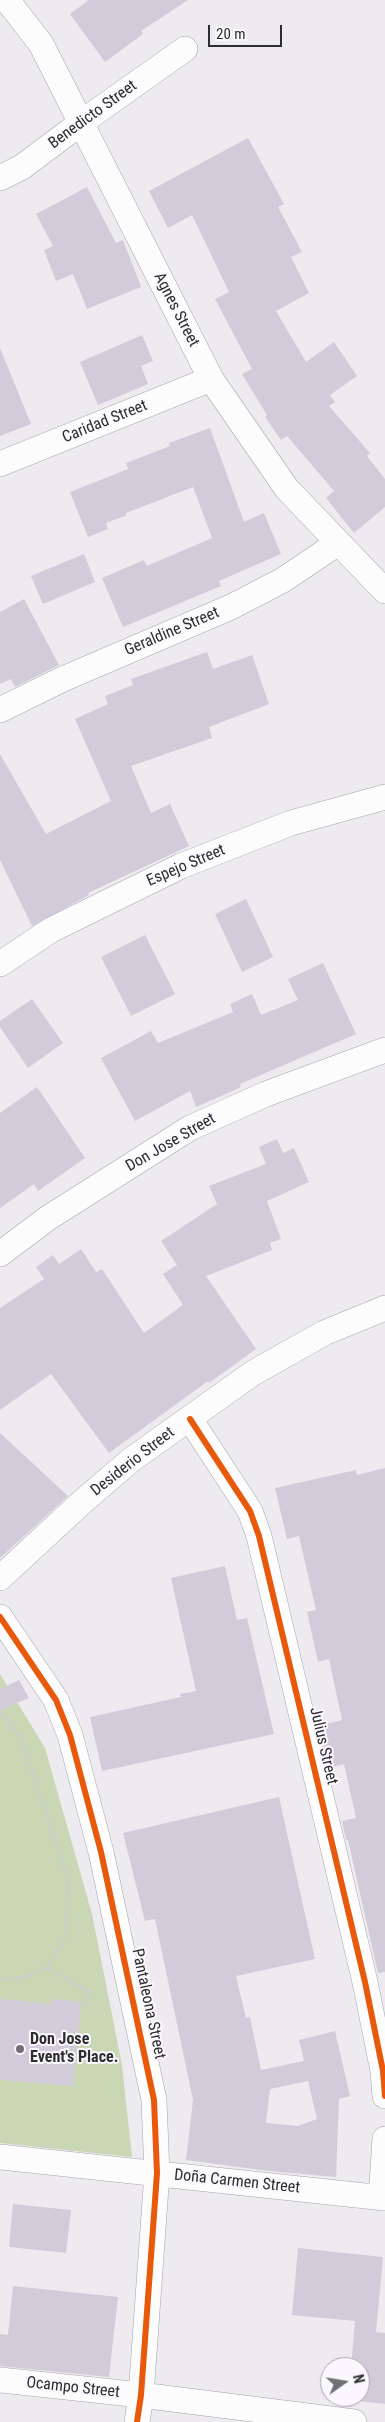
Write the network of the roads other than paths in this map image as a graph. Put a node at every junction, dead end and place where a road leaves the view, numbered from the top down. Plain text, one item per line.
1 (7, 0) edge
2 (185, 49) dead end
3 (82, 122) junction
4 (0, 178) edge
5 (211, 379) junction
6 (0, 464) edge
7 (338, 543) junction
8 (385, 591) edge
9 (0, 710) edge
10 (385, 797) edge
11 (0, 964) edge
12 (385, 1050) edge
13 (0, 1254) edge
14 (385, 1308) edge
15 (190, 1419) junction
16 (0, 1578) edge
17 (0, 1616) edge
18 (385, 2096) edge
19 (385, 2139) edge
20 (0, 2157) edge
21 (157, 2173) junction
22 (383, 2198) edge
23 (0, 2380) edge
24 (141, 2395) junction
25 (137, 2422) edge
26 (354, 2422) edge

1 - 3 street, Agnes Street
2 - 3 street, Benedicto Street
3 - 4 street, Benedicto Street
3 - 5 street, Agnes Street
5 - 6 street, Caridad Street
5 - 7 street, Agnes Street
7 - 8 street, Agnes Street
7 - 9 street, Geraldine Street
10 - 11 street, Espejo Street
12 - 13 street, Don Jose Street
14 - 15 street, Desiderio Street
15 - 16 street, Desiderio Street
15 - 18 street, Julius Street
17 - 21 street, Pantaleona Street
19 - 22 street
20 - 21 street, Doña Carmen Street
21 - 22 street, Doña Carmen Street
21 - 24 street, Pantaleona Street
23 - 24 street, Ocampo Street
24 - 25 street, Pantaleona Street
24 - 26 street, Ocampo Street

